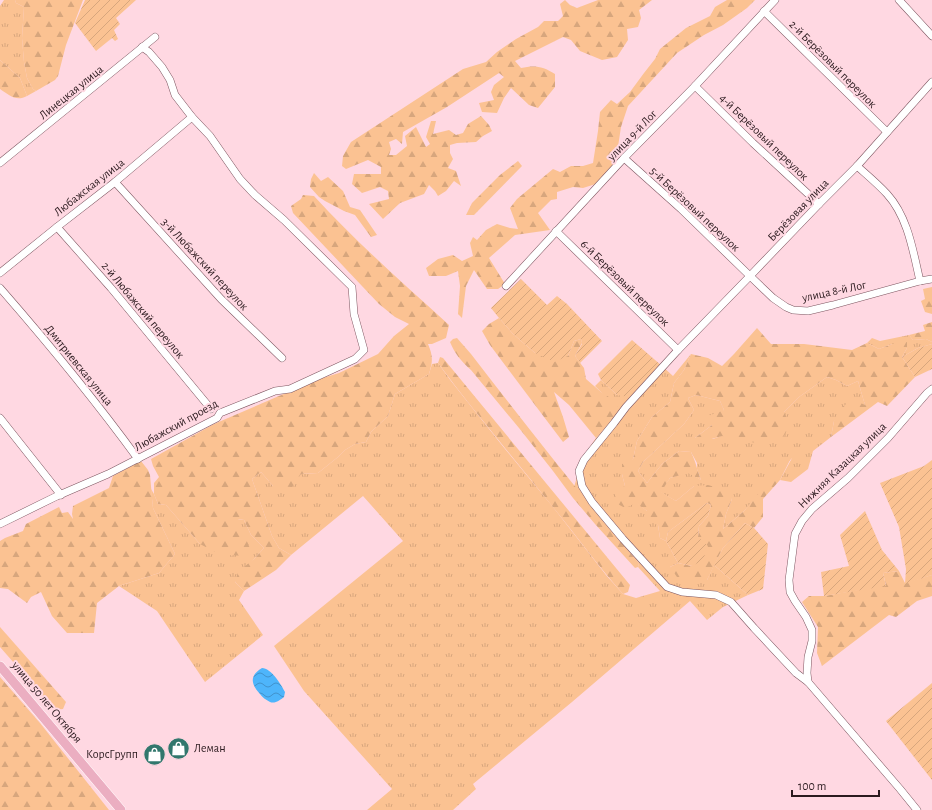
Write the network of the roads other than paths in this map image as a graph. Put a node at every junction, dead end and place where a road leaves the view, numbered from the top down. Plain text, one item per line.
1 (775, 0) edge
2 (899, 0) edge
3 (764, 11) junction
4 (932, 36) edge
5 (155, 37) dead end
6 (142, 47) junction
7 (932, 82) edge
8 (696, 86) junction
9 (192, 117) junction
10 (887, 132) junction
11 (624, 158) junction
12 (1, 160) edge
13 (857, 166) junction
14 (115, 182) junction
15 (819, 204) junction
16 (57, 227) junction
17 (556, 231) junction
18 (0, 273) edge
19 (750, 276) junction
20 (932, 279) edge
21 (920, 281) junction
22 (506, 286) dead end
23 (0, 288) edge
24 (678, 350) junction
25 (282, 358) dead end
26 (932, 389) edge
27 (211, 409) dead end
28 (0, 418) edge
29 (138, 459) junction
30 (61, 495) junction
31 (0, 524) edge
32 (0, 666) edge
33 (808, 682) junction
34 (120, 810) edge
35 (916, 810) edge

1 - 3 street, улица 9-й Лог
2 - 4 street
3 - 8 street, улица 9-й Лог
3 - 10 street, 2-й Берёзовый переулок
5 - 6 street, Линецкая улица
6 - 9 street
6 - 12 street, Линецкая улица
7 - 10 street, Берёзовая улица
8 - 11 street, улица 9-й Лог
8 - 15 street, 4-й Берёзовый переулок
9 - 14 street, Любажская улица
9 - 29 street, Любажский проезд
10 - 13 street, Берёзовая улица
11 - 17 street, улица 9-й Лог
11 - 19 street, 5-й Берёзовый переулок
13 - 15 street, Берёзовая улица
13 - 21 street
14 - 16 street, Любажская улица
14 - 25 street, 3-й Любажский переулок
15 - 19 street, Берёзовая улица
16 - 18 street, Любажская улица
16 - 27 street, 2-й Любажский переулок
17 - 22 street, улица 9-й Лог
17 - 24 street, 6-й Берёзовый переулок
19 - 21 street, улица 8-й Лог
19 - 24 street, Берёзовая улица
20 - 21 street, улица 8-й Лог
23 - 29 street, Дмитриевская улица
24 - 33 street, Берёзовая улица
26 - 33 street, Нижняя Казацкая улица
28 - 30 street
29 - 30 street, Любажский проезд
30 - 31 street, Любажский проезд
32 - 34 main road, улица 50 лет Октября
33 - 35 street

